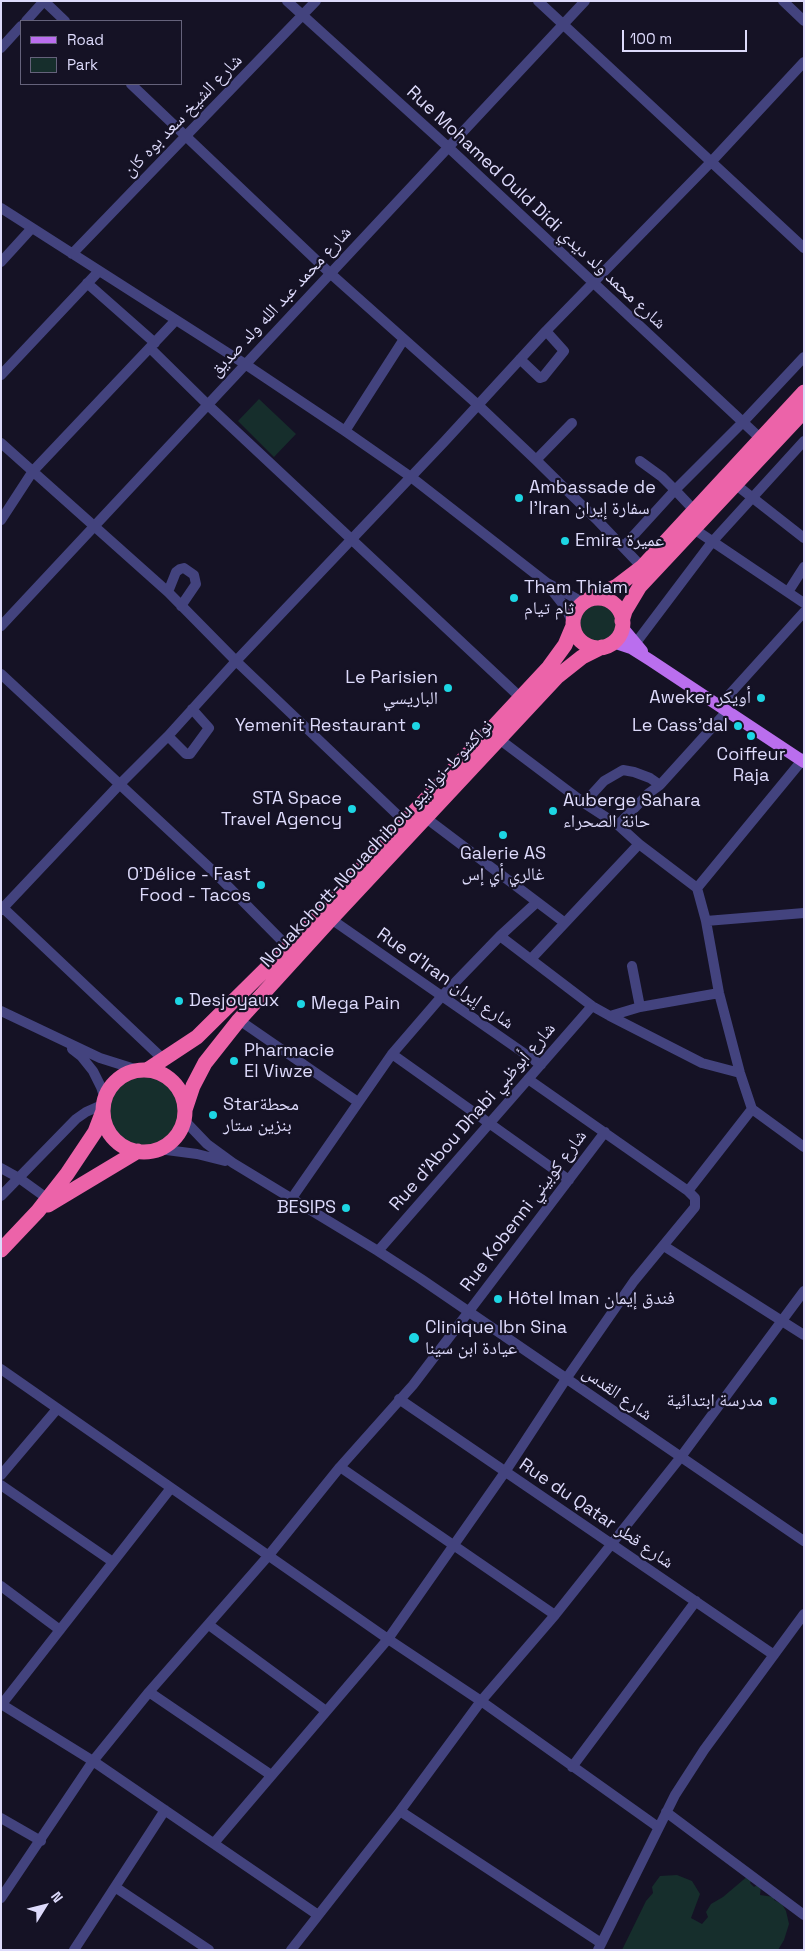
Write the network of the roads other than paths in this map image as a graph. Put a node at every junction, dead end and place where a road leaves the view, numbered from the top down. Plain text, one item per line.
1 (288, 1) edge
2 (316, 1) edge
3 (538, 1) edge
4 (584, 1) edge
5 (782, 1) edge
6 (303, 16) junction
7 (27, 20) edge
8 (64, 20) edge
9 (804, 21) edge
10 (563, 24) junction
11 (20, 27) edge
12 (1, 48) edge
13 (804, 62) edge
14 (132, 85) edge
15 (187, 136) junction
16 (448, 147) junction
17 (711, 162) junction
18 (1, 208) edge
19 (32, 228) junction
20 (804, 248) edge
21 (72, 254) junction
22 (1, 262) edge
23 (99, 271) junction
24 (331, 274) junction
25 (592, 282) junction
26 (87, 283) junction
27 (176, 320) junction
28 (546, 330) junction
29 (404, 339) junction
30 (152, 345) junction
31 (804, 357) edge
32 (520, 359) junction
33 (245, 364) junction
34 (1, 375) edge
35 (804, 392) edge
36 (208, 405) junction
37 (478, 405) junction
38 (800, 411) edge
39 (743, 422) junction
40 (572, 423) dead end
41 (345, 430) junction
42 (761, 439) junction
43 (804, 441) edge
44 (1, 443) edge
45 (536, 460) junction
46 (640, 461) dead end
47 (33, 471) junction
48 (411, 477) junction
49 (735, 484) junction
50 (675, 490) junction
51 (752, 498) junction
52 (694, 510) junction
53 (1, 520) edge
54 (95, 527) junction
55 (694, 529) junction
56 (804, 538) edge
57 (351, 539) junction
58 (712, 542) junction
59 (623, 547) junction
60 (642, 567) junction
61 (804, 567) edge
62 (547, 583) junction
63 (168, 592) junction
64 (788, 592) junction
65 (588, 600) junction
66 (804, 603) edge
67 (181, 606) junction
68 (804, 612) edge
69 (622, 624) junction
70 (573, 625) junction
71 (1, 626) edge
72 (635, 644) junction
73 (607, 645) junction
74 (650, 660) junction
75 (236, 661) junction
76 (1, 674) edge
77 (520, 698) junction
78 (723, 708) junction
79 (192, 709) junction
80 (168, 736) junction
81 (500, 739) junction
82 (803, 760) edge
83 (120, 784) junction
84 (660, 785) junction
85 (584, 803) junction
86 (426, 818) junction
87 (405, 822) junction
88 (618, 826) junction
89 (639, 844) junction
90 (697, 888) junction
91 (537, 902) junction
92 (2, 908) edge
93 (804, 914) edge
94 (331, 919) junction
95 (706, 921) junction
96 (565, 923) junction
97 (500, 936) junction
98 (288, 947) junction
99 (530, 959) junction
100 (632, 966) dead end
101 (719, 993) junction
102 (442, 996) junction
103 (592, 1006) junction
104 (640, 1007) junction
105 (1, 1011) edge
106 (610, 1016) junction
107 (239, 1020) junction
108 (55, 1037) junction
109 (392, 1054) junction
110 (164, 1060) junction
111 (541, 1065) junction
112 (142, 1070) junction
113 (740, 1073) junction
114 (528, 1079) junction
115 (358, 1102) junction
116 (104, 1104) junction
117 (752, 1109) junction
118 (185, 1115) junction
119 (490, 1123) junction
120 (605, 1132) junction
121 (804, 1147) edge
122 (159, 1149) junction
123 (138, 1151) junction
124 (233, 1163) junction
125 (1, 1168) edge
126 (19, 1178) junction
127 (569, 1180) junction
128 (688, 1191) junction
129 (1, 1196) edge
130 (292, 1198) junction
131 (48, 1199) junction
132 (38, 1211) junction
133 (664, 1246) junction
134 (1, 1250) edge
135 (378, 1251) junction
136 (804, 1291) edge
137 (468, 1311) junction
138 (782, 1320) junction
139 (804, 1335) edge
140 (1, 1369) edge
141 (566, 1379) junction
142 (399, 1399) junction
143 (57, 1409) junction
144 (680, 1458) junction
145 (340, 1467) junction
146 (505, 1472) junction
147 (1, 1475) edge
148 (1, 1484) edge
149 (171, 1488) junction
150 (804, 1541) edge
151 (612, 1544) junction
152 (452, 1545) junction
153 (269, 1555) junction
154 (113, 1562) junction
155 (1, 1586) edge
156 (696, 1601) junction
157 (804, 1614) edge
158 (555, 1615) junction
159 (209, 1625) junction
160 (60, 1630) junction
161 (388, 1639) junction
162 (774, 1655) junction
163 (150, 1692) junction
164 (482, 1701) junction
165 (2, 1704) edge
166 (326, 1711) junction
167 (93, 1761) junction
168 (572, 1767) junction
169 (270, 1775) junction
170 (165, 1810) junction
171 (400, 1811) junction
172 (666, 1812) junction
173 (1, 1818) edge
174 (658, 1827) junction
175 (41, 1841) junction
176 (214, 1843) junction
177 (115, 1887) junction
178 (1, 1898) edge
179 (318, 1915) junction
180 (804, 1915) edge
181 (599, 1946) edge
182 (74, 1950) edge
183 (209, 1950) edge
184 (291, 1950) edge

1 - 6 street, Rue Mohamed Ould Didi شارع محمد ولد ديدي
2 - 6 street, شارع الشيخ سعد بوه كان
3 - 10 street
4 - 10 street, شارع محمد عبد الله ولد صديق
5 - 9 street
6 - 15 street, شارع الشيخ سعد بوه كان
6 - 16 street, Rue Mohamed Ould Didi شارع محمد ولد ديدي
7 - 8 street
10 - 16 street, شارع محمد عبد الله ولد صديق
10 - 17 street
11 - 12 street
13 - 17 street
14 - 15 street
15 - 21 street, شارع الشيخ سعد بوه كان
15 - 24 street
16 - 24 street, شارع محمد عبد الله ولد صديق
16 - 25 street, Rue Mohamed Ould Didi شارع محمد ولد ديدي
17 - 20 street
17 - 25 street
18 - 19 street
19 - 21 street
19 - 22 street
21 - 23 street
23 - 26 street
23 - 27 street
24 - 29 street
24 - 33 street, شارع محمد عبد الله ولد صديق
25 - 28 street
25 - 39 street, Rue Mohamed Ould Didi شارع محمد ولد ديدي
26 - 30 street
26 - 34 street
27 - 30 street
27 - 33 street
28 - 32 street
28 - 32 street
29 - 37 street
29 - 41 street
30 - 36 street
30 - 47 street
31 - 39 street
32 - 37 street
33 - 36 street, شارع محمد عبد الله ولد صديق
33 - 41 street
35 - 38 highway
36 - 54 street, شارع محمد عبد الله ولد صديق
36 - 57 street
37 - 45 street
37 - 48 street
38 - 42 highway
38 - 49 highway
39 - 42 street, Rue Mohamed Ould Didi شارع محمد ولد ديدي
39 - 50 street
40 - 45 street
41 - 48 street
42 - 52 highway
43 - 51 street
44 - 47 street
45 - 59 street
46 - 50 street
47 - 53 street
47 - 54 street
48 - 57 street
48 - 62 street
49 - 51 street
49 - 55 highway
50 - 52 street
50 - 59 street
51 - 56 street
51 - 58 street
52 - 60 highway
54 - 63 street
54 - 71 street, شارع محمد عبد الله ولد صديق
55 - 58 street
55 - 69 highway
57 - 75 street
57 - 77 street
58 - 64 street
58 - 72 street
59 - 60 street
60 - 65 highway
61 - 64 street
62 - 65 street
62 - 70 street
63 - 67 street
63 - 67 street
64 - 66 street
65 - 69 highway
65 - 70 highway
67 - 75 street
68 - 78 street
69 - 72 main road
69 - 73 highway
70 - 73 highway
70 - 77 highway, Nouakchott-Nouadhibou نواكشوط-نواذيبو
72 - 74 main road
73 - 74 main road
73 - 81 highway, Nouakchott-Nouadhibou نواكشوط-نواذيبو
74 - 78 main road
75 - 79 street
75 - 87 street
76 - 83 street
77 - 87 highway, Nouakchott-Nouadhibou نواكشوط-نواذيبو
78 - 82 main road
78 - 84 street
79 - 80 street
79 - 80 street
80 - 83 street
81 - 85 street
81 - 86 highway, Nouakchott-Nouadhibou نواكشوط-نواذيبو
82 - 90 street
83 - 92 street
83 - 98 street
84 - 85 street
84 - 88 street
85 - 88 street
86 - 91 street
86 - 94 highway, Nouakchott-Nouadhibou نواكشوط-نواذيبو
87 - 98 highway, Nouakchott-Nouadhibou نواكشوط-نواذيبو
88 - 89 street
89 - 90 street
89 - 96 street
90 - 95 street
91 - 96 street
91 - 97 street
92 - 110 street
93 - 95 street
94 - 102 street, Rue d'Iran شارع إيران
94 - 107 highway, Nouakchott-Nouadhibou نواكشوط-نواذيبو
95 - 101 street
96 - 99 street
97 - 99 street
97 - 102 street
98 - 110 highway, Nouakchott-Nouadhibou نواكشوط-نواذيبو
99 - 103 street
100 - 104 street
101 - 104 street
101 - 113 street
102 - 109 street
102 - 111 street, Rue d'Iran شارع إيران
103 - 106 street
103 - 111 street, Rue d'Abou Dhabi شارع أبوظبي
104 - 106 street
105 - 108 street
106 - 113 street
107 - 115 street
107 - 118 highway, Nouakchott-Nouadhibou نواكشوط-نواذيبو
108 - 112 street
108 - 116 street
109 - 115 street
109 - 119 street
110 - 112 highway, Nouakchott-Nouadhibou نواكشوط-نواذيبو
111 - 114 street, Rue d'Abou Dhabi شارع أبوظبي
112 - 116 highway
112 - 118 highway
113 - 117 street
114 - 119 street, Rue d'Abou Dhabi شارع أبوظبي
114 - 120 street
115 - 130 street
116 - 123 highway
116 - 126 street
116 - 131 highway
117 - 121 street
117 - 128 street
118 - 122 highway
118 - 124 street
119 - 127 street
119 - 135 street, Rue d'Abou Dhabi شارع أبوظبي
120 - 127 street, Rue Kobenni شارع كوبيني
120 - 128 street
122 - 123 highway
122 - 124 street
123 - 132 highway
124 - 130 street, شارع القدس
125 - 126 street
126 - 129 street
126 - 131 street
127 - 137 street, Rue Kobenni شارع كوبيني
128 - 133 street
130 - 135 street, شارع القدس
131 - 132 highway
132 - 134 highway
133 - 138 street
133 - 141 street
135 - 137 street, شارع القدس
136 - 138 street
137 - 141 street, شارع القدس
137 - 142 street, Rue Kobenni شارع كوبيني
138 - 139 street
138 - 144 street
140 - 143 street
141 - 144 street, شارع القدس
141 - 146 street
142 - 145 street, Rue Kobenni شارع كوبيني
142 - 146 street, Rue du Qatar شارع قطر
143 - 147 street
143 - 149 street
144 - 150 street, شارع القدس
144 - 151 street
145 - 152 street
145 - 153 street, Rue Kobenni شارع كوبيني
146 - 151 street, Rue du Qatar شارع قطر
146 - 152 street
148 - 154 street
149 - 153 street
149 - 154 street
151 - 156 street, Rue du Qatar شارع قطر
151 - 158 street
152 - 158 street
152 - 161 street
153 - 159 street, Rue Kobenni شارع كوبيني
153 - 161 street
154 - 160 street
155 - 160 street
156 - 162 street, Rue du Qatar شارع قطر
156 - 168 street
157 - 162 street
158 - 164 street
159 - 163 street, Rue Kobenni شارع كوبيني
159 - 166 street
160 - 165 street
161 - 164 street
161 - 166 street
162 - 172 street
163 - 167 street, Rue Kobenni شارع كوبيني
163 - 169 street
164 - 168 street
164 - 171 street
165 - 167 street
166 - 169 street
167 - 170 street
167 - 175 street, Rue Kobenni شارع كوبيني
168 - 174 street
169 - 176 street
170 - 176 street
170 - 177 street
171 - 179 street
171 - 181 street
172 - 174 street
172 - 180 street
173 - 175 street
174 - 181 street
175 - 178 street, Rue Kobenni شارع كوبيني
176 - 179 street
177 - 182 street
177 - 183 street
179 - 184 street

